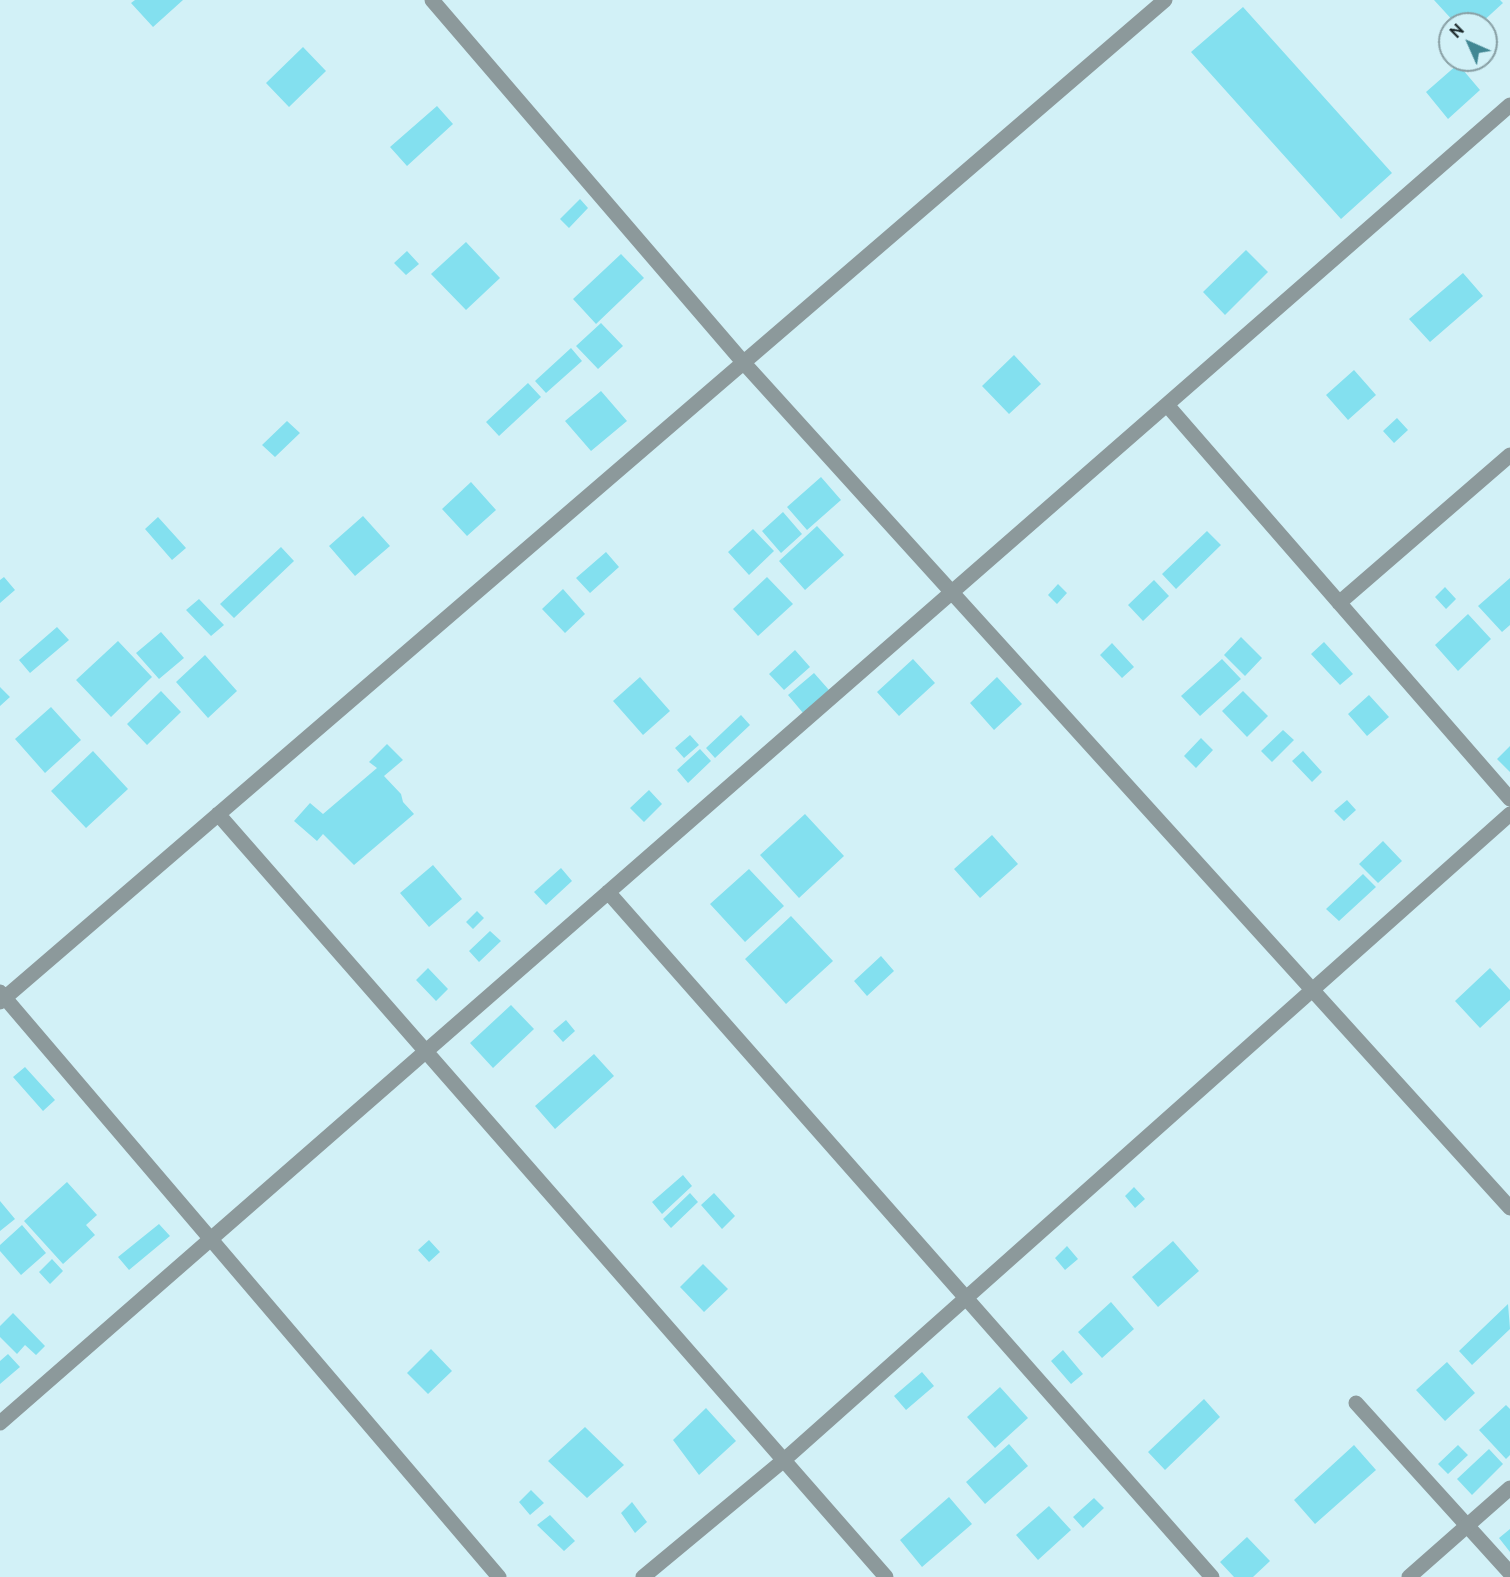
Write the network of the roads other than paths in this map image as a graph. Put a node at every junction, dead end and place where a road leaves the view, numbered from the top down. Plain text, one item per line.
1 (432, 0) edge
2 (1165, 0) edge
3 (1510, 105) edge
4 (743, 362) junction
5 (1167, 405) junction
6 (1510, 455) edge
7 (952, 592) junction
8 (1339, 603) junction
9 (1510, 798) edge
10 (218, 814) junction
11 (1510, 814) edge
12 (608, 892) junction
13 (1312, 990) junction
14 (2, 997) edge
15 (426, 1051) junction
16 (1510, 1208) edge
17 (211, 1239) junction
18 (966, 1298) junction
19 (1356, 1403) dead end
20 (0, 1423) edge
21 (784, 1460) junction
22 (1510, 1488) edge
23 (1467, 1526) junction
24 (1510, 1573) edge
25 (499, 1577) edge
26 (643, 1577) edge
27 (886, 1577) edge
28 (1212, 1577) edge
29 (1409, 1577) edge

1 - 4 street
2 - 4 street
3 - 5 street
4 - 7 street
4 - 10 street
5 - 7 street
5 - 8 street
6 - 8 street
7 - 12 street
7 - 13 street
8 - 9 street
10 - 14 street
10 - 15 street
11 - 13 street
12 - 15 street
12 - 18 street
13 - 16 street
13 - 18 street
14 - 17 street
15 - 17 street
15 - 21 street
17 - 20 street
17 - 25 street
18 - 21 street
18 - 28 street
19 - 23 street
21 - 26 street
21 - 27 street
22 - 23 street
23 - 24 street
23 - 29 street

